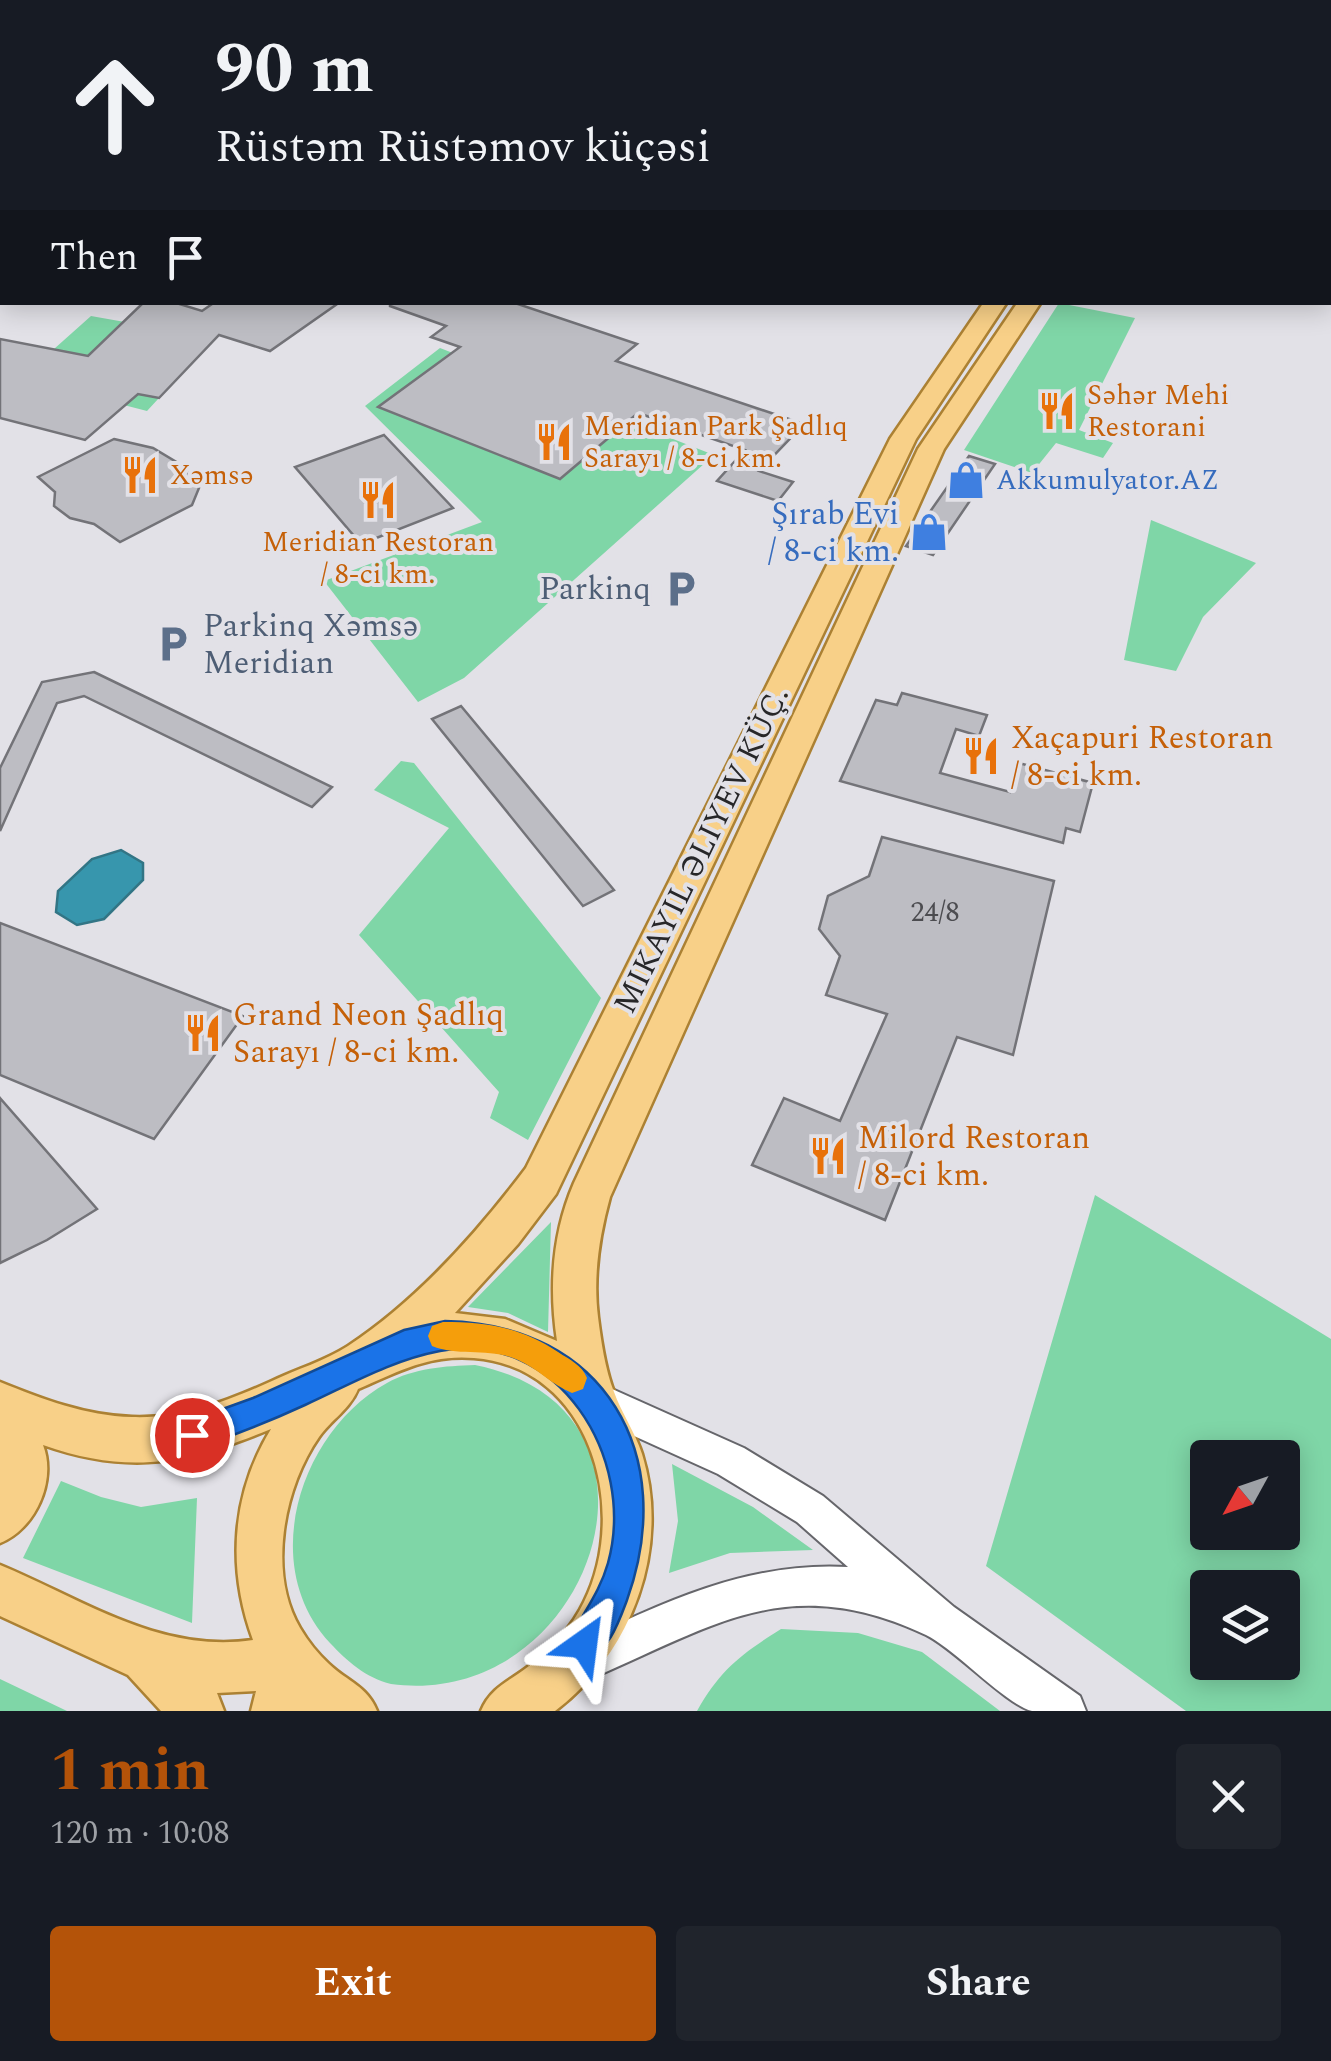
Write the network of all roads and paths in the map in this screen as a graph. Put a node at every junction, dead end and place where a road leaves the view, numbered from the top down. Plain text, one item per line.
1 (994, 305) edge
2 (1028, 305) edge
3 (363, 1363) junction
4 (592, 1398) junction
5 (0, 1409) edge
6 (0, 1519) edge
7 (0, 1590) edge
8 (940, 1621) junction
9 (139, 1655) junction
10 (289, 1660) junction
11 (566, 1670) junction
12 (198, 1711) edge
13 (276, 1711) edge
14 (351, 1711) edge
15 (507, 1711) edge
16 (535, 1711) edge
17 (1064, 1711) edge

1 - 3 main road
2 - 4 main road
3 - 4 main road
3 - 5 main road
3 - 10 main road
4 - 8 street
4 - 11 main road
5 - 6 main road
7 - 9 main road
8 - 11 street
8 - 17 street
9 - 10 main road
9 - 12 main road
10 - 13 main road
10 - 14 main road
11 - 15 main road
11 - 16 main road

